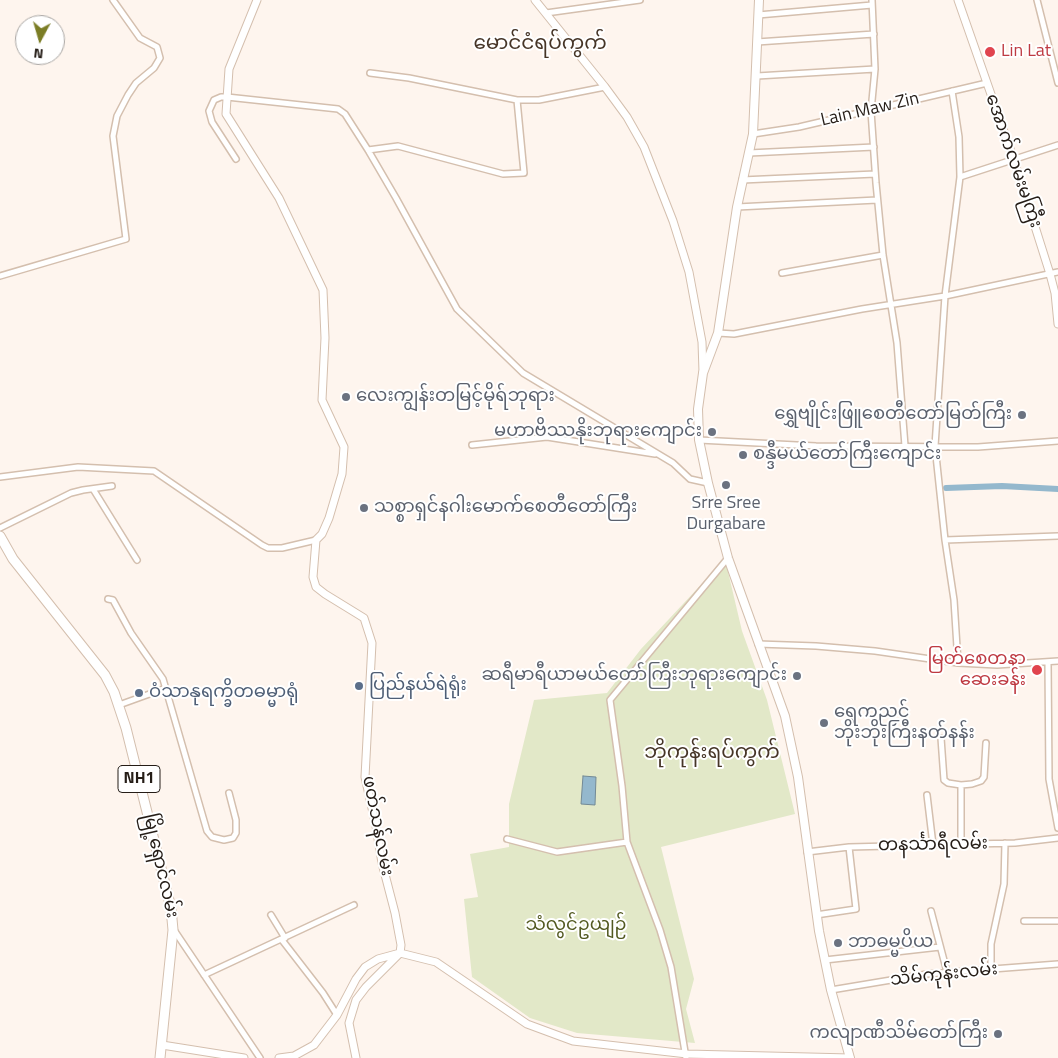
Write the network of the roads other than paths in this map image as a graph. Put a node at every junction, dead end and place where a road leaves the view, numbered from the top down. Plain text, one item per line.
1 (113, 0) edge
2 (257, 0) edge
3 (535, 0) edge
4 (640, 0) edge
5 (759, 0) edge
6 (958, 0) edge
7 (1037, 0) edge
8 (872, 2) edge
9 (546, 13) junction
10 (758, 16) junction
11 (874, 34) junction
12 (757, 42) junction
13 (875, 69) junction
14 (370, 73) dead end
15 (757, 76) junction
16 (986, 83) junction
17 (1058, 83) edge
18 (605, 87) junction
19 (952, 91) junction
20 (227, 97) junction
21 (518, 100) junction
22 (872, 111) junction
23 (754, 134) junction
24 (1058, 145) edge
25 (874, 147) junction
26 (368, 150) junction
27 (749, 153) junction
28 (236, 159) dead end
29 (1014, 160) junction
30 (875, 174) junction
31 (960, 177) junction
32 (742, 180) junction
33 (877, 200) junction
34 (736, 207) junction
35 (883, 255) junction
36 (782, 273) dead end
37 (1054, 273) edge
38 (0, 276) edge
39 (1056, 293) edge
40 (945, 296) junction
41 (892, 304) junction
42 (1058, 324) edge
43 (718, 333) junction
44 (703, 373) junction
45 (699, 440) junction
46 (1058, 441) edge
47 (472, 446) dead end
48 (905, 446) junction
49 (935, 446) junction
50 (658, 454) junction
51 (0, 477) edge
52 (708, 483) junction
53 (112, 486) dead end
54 (93, 489) junction
55 (0, 528) edge
56 (0, 536) edge
57 (1058, 536) edge
58 (316, 540) junction
59 (945, 540) junction
60 (728, 558) junction
61 (137, 560) dead end
62 (108, 599) dead end
63 (758, 644) junction
64 (1058, 661) edge
65 (1048, 662) junction
66 (958, 663) junction
67 (166, 688) junction
68 (119, 705) junction
69 (941, 738) dead end
70 (986, 743) dead end
71 (961, 785) junction
72 (229, 793) dead end
73 (927, 795) dead end
74 (1058, 828) edge
75 (1058, 838) edge
76 (507, 839) dead end
77 (627, 842) junction
78 (1005, 843) junction
79 (934, 845) junction
80 (961, 845) junction
81 (849, 848) junction
82 (807, 852) junction
83 (354, 905) dead end
84 (931, 911) dead end
85 (816, 914) junction
86 (271, 915) dead end
87 (1024, 921) dead end
88 (1058, 921) edge
89 (173, 930) junction
90 (283, 939) junction
91 (940, 947) junction
92 (400, 953) junction
93 (826, 960) junction
94 (1058, 964) edge
95 (991, 969) junction
96 (947, 972) junction
97 (204, 976) junction
98 (831, 990) junction
99 (337, 1015) junction
100 (162, 1046) junction
101 (687, 1056) edge
102 (160, 1058) edge
103 (244, 1058) edge
104 (260, 1058) edge
105 (279, 1058) edge
106 (356, 1058) edge
107 (850, 1058) edge

1 - 38 street
2 - 20 main road
3 - 9 main road
4 - 9 street
5 - 10 main road
6 - 16 main road, အောက်လမ်းမကြီး
7 - 17 street
8 - 10 street
8 - 11 street
9 - 18 main road
10 - 12 main road
11 - 12 street
11 - 13 street
12 - 15 main road
13 - 15 street
13 - 22 street
14 - 21 street
15 - 23 main road
16 - 19 street, Lain Maw Zin
16 - 29 main road, အောက်လမ်းမကြီး
18 - 21 street
18 - 44 main road
19 - 22 street, Lain Maw Zin
19 - 31 street
20 - 26 street
20 - 28 street
20 - 58 main road
21 - 26 street
22 - 23 street, Lain Maw Zin
22 - 25 street
23 - 27 main road
24 - 29 street
25 - 27 street
25 - 30 street
26 - 50 street
27 - 32 main road
29 - 31 street
29 - 37 main road, အောက်လမ်းမကြီး
30 - 32 street
30 - 33 street
31 - 40 street
32 - 34 main road
33 - 34 street
33 - 35 street
34 - 43 main road
35 - 36 street
35 - 41 street
37 - 39 main road, အောက်လမ်းမကြီး
37 - 40 street
39 - 42 main road, အောက်လမ်းမကြီး
40 - 41 street
40 - 49 street
41 - 43 street
41 - 48 street
43 - 44 main road
44 - 45 main road
45 - 48 street
45 - 52 main road
46 - 49 street
47 - 50 street
48 - 49 street
49 - 59 street
50 - 52 street
51 - 58 street
52 - 60 main road
53 - 54 street
54 - 55 street
54 - 61 street
56 - 68 highway, မြို့ရှောင်လမ်း / NH1
57 - 59 street
58 - 92 main road, ဖတ်သန်လမ်း
59 - 66 street
60 - 63 main road
60 - 77 street
62 - 67 street
63 - 66 street
63 - 82 main road
64 - 65 street
65 - 66 street
65 - 74 street
67 - 68 street
67 - 72 street
68 - 89 highway, မြို့ရှောင်လမ်း / NH1
69 - 71 street
70 - 71 street
71 - 80 street
73 - 79 street
75 - 78 street, တနင်္သာရီလမ်း
76 - 77 street
77 - 101 street
78 - 80 street, တနင်္သာရီလမ်း
78 - 95 street
79 - 80 street, တနင်္သာရီလမ်း
79 - 81 street, တနင်္သာရီလမ်း
81 - 82 street, တနင်္သာရီလမ်း
81 - 85 street
82 - 85 main road
83 - 90 street
84 - 91 street
85 - 93 main road
86 - 90 street
87 - 88 street
89 - 97 street
89 - 100 highway, မြို့ရှောင်လမ်း / NH1
90 - 97 street
90 - 99 street
91 - 93 street
91 - 96 street
92 - 99 main road
92 - 101 main road
92 - 106 main road
93 - 98 main road
94 - 95 street, သိမ်ကုန်းလမ်း
95 - 96 street, သိမ်ကုန်းလမ်း
96 - 98 street, သိမ်ကုန်းလမ်း
97 - 104 street
98 - 107 main road
99 - 105 main road
100 - 102 highway, မြို့ရှောင်လမ်း / NH1
100 - 103 main road
101 - 107 main road

